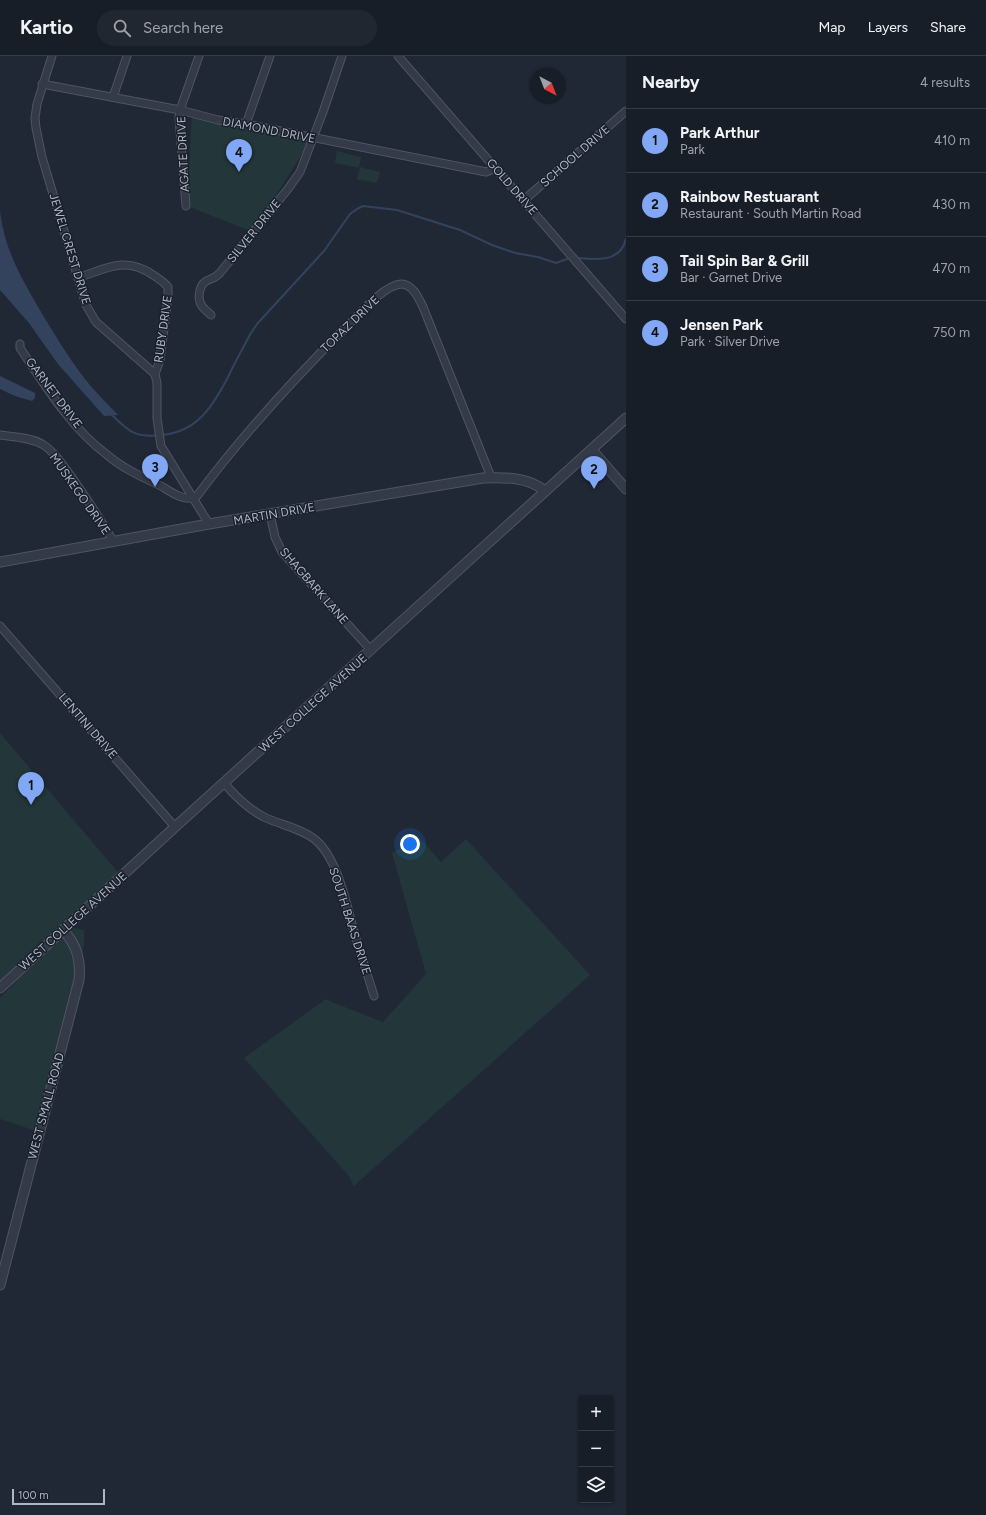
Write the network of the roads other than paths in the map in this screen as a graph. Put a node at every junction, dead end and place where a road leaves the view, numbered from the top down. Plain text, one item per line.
1 (52, 56) edge
2 (127, 56) edge
3 (198, 56) edge
4 (270, 56) edge
5 (342, 56) edge
6 (398, 56) edge
7 (42, 84) junction
8 (113, 97) junction
9 (180, 110) junction
10 (626, 111) edge
11 (246, 124) junction
12 (312, 138) junction
13 (496, 168) junction
14 (524, 200) junction
15 (186, 206) dead end
16 (78, 278) junction
17 (211, 315) dead end
18 (626, 319) edge
19 (20, 344) dead end
20 (155, 374) junction
21 (626, 418) edge
22 (0, 435) edge
23 (592, 450) junction
24 (491, 478) junction
25 (626, 489) edge
26 (545, 491) junction
27 (193, 498) junction
28 (270, 514) junction
29 (209, 524) junction
30 (113, 541) junction
31 (0, 562) edge
32 (0, 626) edge
33 (370, 650) junction
34 (224, 783) junction
35 (175, 827) junction
36 (64, 930) junction
37 (0, 988) edge
38 (374, 996) dead end
39 (0, 1285) edge

1 - 7 street, JEWEL CREST DRIVE
2 - 8 street
3 - 9 street, AGATE DRIVE
4 - 11 street
5 - 12 street
6 - 13 street, GOLD DRIVE
7 - 8 street, DIAMOND DRIVE
7 - 16 street, JEWEL CREST DRIVE
8 - 9 street, DIAMOND DRIVE
9 - 11 street, DIAMOND DRIVE
9 - 15 street, AGATE DRIVE
10 - 14 street, SCHOOL DRIVE
11 - 12 street, DIAMOND DRIVE
12 - 13 street, DIAMOND DRIVE
12 - 17 street, SILVER DRIVE
13 - 14 street, GOLD DRIVE
14 - 18 street, GOLD DRIVE
16 - 20 street, JEWEL CREST DRIVE
16 - 20 street, RUBY DRIVE
19 - 27 street, GARNET DRIVE
20 - 27 street
21 - 23 street, WEST COLLEGE AVENUE
22 - 30 street, MUSKEGO DRIVE
23 - 25 street
23 - 26 street, WEST COLLEGE AVENUE
24 - 26 street, MARTIN DRIVE
24 - 27 street, TOPAZ DRIVE
24 - 28 street, MARTIN DRIVE
26 - 33 street, WEST COLLEGE AVENUE
27 - 29 street
28 - 29 street, MARTIN DRIVE
28 - 33 street, SHAGBARK LANE
29 - 30 street, MARTIN DRIVE
30 - 31 street, MARTIN DRIVE
32 - 35 street, LENTINI DRIVE
33 - 34 street, WEST COLLEGE AVENUE
34 - 35 street, WEST COLLEGE AVENUE
34 - 38 street, SOUTH BAAS DRIVE
35 - 36 street, WEST COLLEGE AVENUE
36 - 37 street, WEST COLLEGE AVENUE
36 - 39 street, WEST SMALL ROAD

